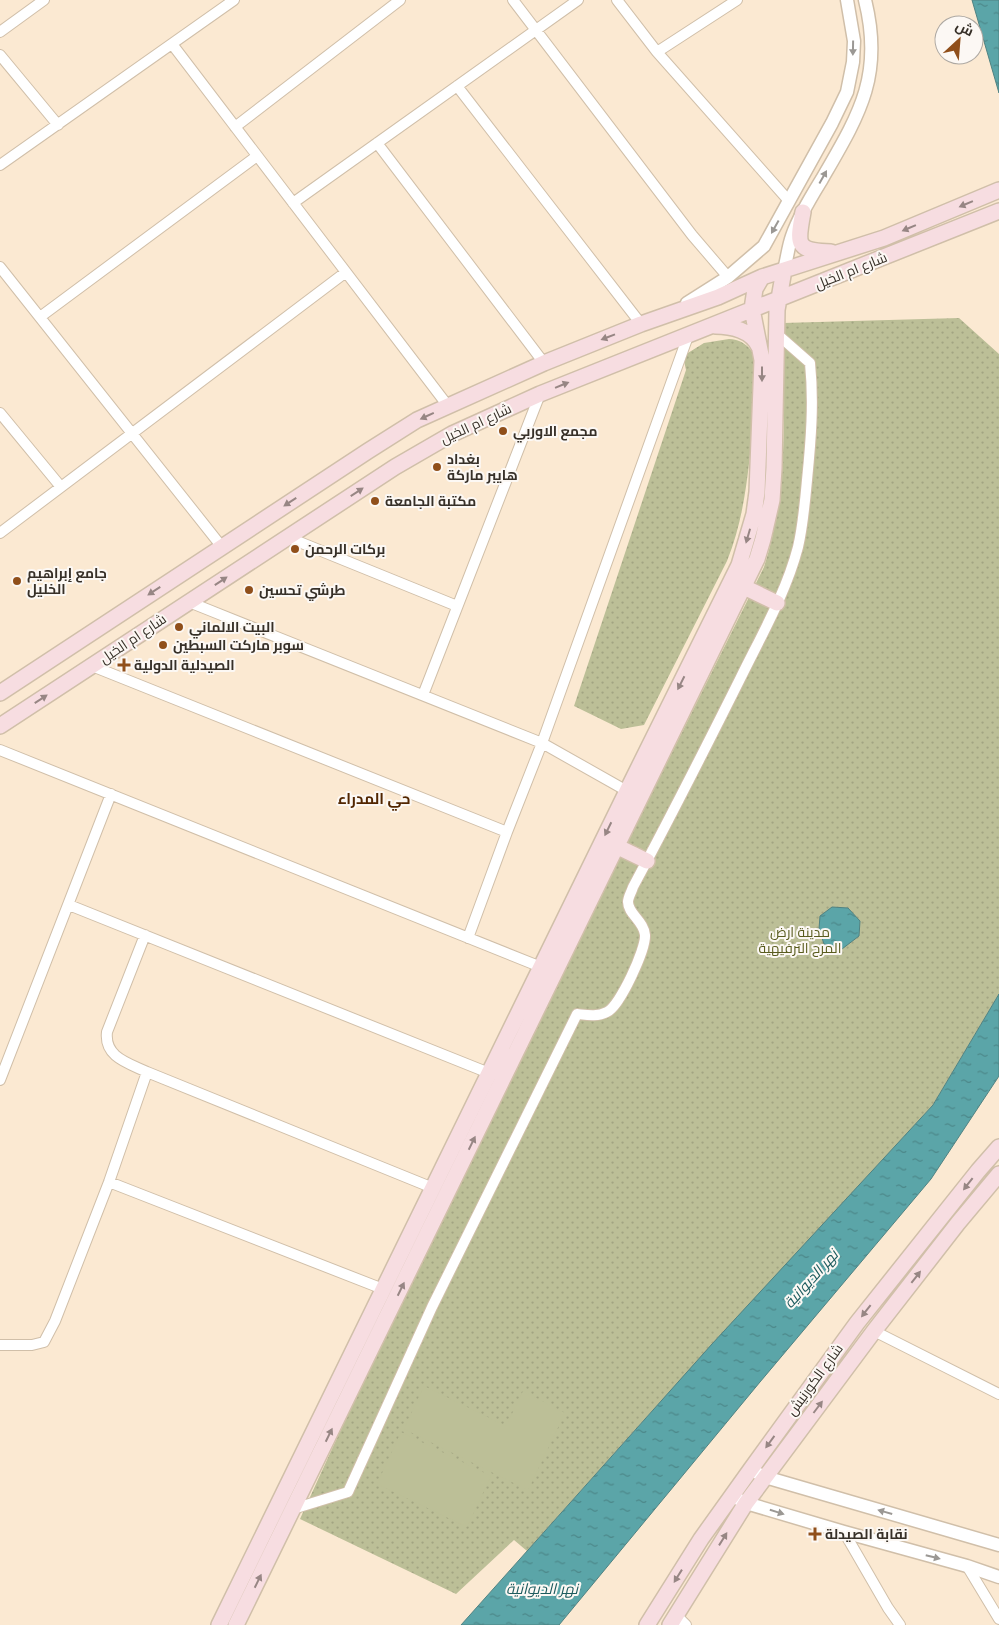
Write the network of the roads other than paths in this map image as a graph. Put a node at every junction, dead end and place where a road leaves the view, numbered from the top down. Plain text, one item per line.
1 (44, 0) edge
2 (234, 0) edge
3 (513, 0) edge
4 (578, 0) edge
5 (617, 0) edge
6 (737, 0) edge
7 (847, 0) edge
8 (865, 0) edge
9 (398, 1) edge
10 (537, 30) junction
11 (0, 32) edge
12 (172, 44) junction
13 (657, 52) junction
14 (0, 54) edge
15 (457, 86) junction
16 (58, 125) junction
17 (235, 127) junction
18 (377, 143) junction
19 (257, 156) junction
20 (0, 165) edge
21 (999, 190) edge
22 (789, 201) junction
23 (293, 203) junction
24 (803, 212) junction
25 (999, 212) edge
26 (840, 253) junction
27 (0, 267) edge
28 (784, 270) junction
29 (346, 272) junction
30 (728, 277) junction
31 (762, 277) junction
32 (801, 291) junction
33 (779, 300) junction
34 (752, 309) junction
35 (40, 317) junction
36 (665, 317) junction
37 (642, 324) junction
38 (711, 326) junction
39 (777, 327) junction
40 (688, 336) junction
41 (761, 350) junction
42 (544, 363) junction
43 (540, 394) junction
44 (448, 406) junction
45 (0, 413) edge
46 (132, 434) junction
47 (61, 487) junction
48 (0, 533) edge
49 (287, 537) junction
50 (222, 547) junction
51 (744, 587) junction
52 (189, 602) junction
53 (776, 603) junction
54 (457, 606) junction
55 (92, 666) junction
56 (1, 691) edge
57 (423, 695) junction
58 (0, 726) edge
59 (542, 743) junction
60 (0, 750) edge
61 (627, 791) junction
62 (111, 794) junction
63 (507, 832) junction
64 (616, 846) junction
65 (647, 861) junction
66 (69, 905) junction
67 (145, 935) junction
68 (468, 938) junction
69 (541, 967) junction
70 (147, 1072) junction
71 (489, 1073) junction
72 (0, 1080) edge
73 (999, 1147) edge
74 (999, 1174) edge
75 (109, 1182) junction
76 (432, 1188) junction
77 (383, 1289) junction
78 (874, 1332) junction
79 (0, 1344) edge
80 (999, 1394) edge
81 (751, 1469) junction
82 (765, 1478) junction
83 (731, 1496) junction
84 (746, 1503) junction
85 (293, 1509) junction
86 (844, 1532) junction
87 (999, 1545) edge
88 (967, 1566) junction
89 (999, 1576) edge
90 (999, 1619) edge
91 (677, 1622) edge
92 (219, 1625) edge
93 (236, 1625) edge
94 (648, 1625) edge
95 (900, 1625) edge

1 - 11 street
2 - 12 street
3 - 10 street
4 - 10 street
5 - 13 street
6 - 13 street
7 -> 22 street
24 -> 8 street
9 - 17 street
10 - 15 street
10 - 30 street
12 - 16 street
12 - 17 street
13 - 22 street
14 - 16 street
15 - 18 street
15 - 37 street
16 - 20 street
17 - 19 street
18 - 23 street
18 - 42 street
19 - 23 street
19 - 35 street
21 -> 26 main road, شارع ام الخيل
22 -> 30 street
23 - 29 street
24 - 26 main road
24 - 28 street
25 - 32 main road, شارع ام الخيل
26 - 28 main road, شارع ام الخيل
27 - 35 street
28 - 31 main road, شارع ام الخيل
28 - 33 main road
29 - 44 street
29 - 46 street
30 - 36 street
31 - 34 main road
31 - 36 main road, شارع ام الخيل
32 - 33 main road, شارع ام الخيل
32 - 39 main road
33 - 34 main road, شارع ام الخيل
33 - 39 main road
34 - 38 main road, شارع ام الخيل
34 - 41 main road
35 - 46 street
36 - 37 main road, شارع ام الخيل
37 -> 42 main road, شارع ام الخيل
38 - 40 main road, شارع ام الخيل
38 - 41 main road
39 - 51 main road
39 - 53 street
43 -> 40 main road, شارع ام الخيل
40 - 59 street
41 -> 61 main road
42 - 44 main road, شارع ام الخيل
49 -> 43 main road, شارع ام الخيل
43 - 54 street
44 -> 50 main road, شارع ام الخيل
45 - 47 street
46 - 47 street
46 - 50 street
47 - 48 street
52 -> 49 main road, شارع ام الخيل
49 - 54 street
50 -> 56 main road, شارع ام الخيل
51 - 53 main road
51 - 64 main road
52 - 55 main road, شارع ام الخيل
52 - 57 street
53 - 65 street
54 - 57 street
58 -> 55 main road, شارع ام الخيل
55 - 63 street
57 - 59 street
59 - 61 street
59 - 63 street
60 - 62 street
61 -> 69 main road
62 - 66 street
62 - 68 street
63 - 68 street
64 - 65 main road
85 -> 64 main road
65 - 85 street
66 - 67 street
66 - 72 street
67 - 70 street
67 - 71 street
68 - 69 street
69 - 71 main road
70 - 75 street
70 - 76 street
71 - 76 main road
73 -> 81 main road, شارع الكورنيش
78 -> 74 main road, شارع الكورنيش
75 - 77 street
75 - 79 street
76 - 77 main road
77 - 92 main road
78 - 80 street
82 -> 78 main road, شارع الكورنيش
81 - 82 street
81 - 83 main road, شارع الكورنيش
82 - 84 main road, شارع الكورنيش
87 -> 82 street
83 - 84 street
83 -> 94 main road, شارع الكورنيش
84 -> 86 street
91 -> 84 main road, شارع الكورنيش
93 -> 85 main road
86 -> 88 street
86 - 95 street
88 - 89 street
88 - 90 street

